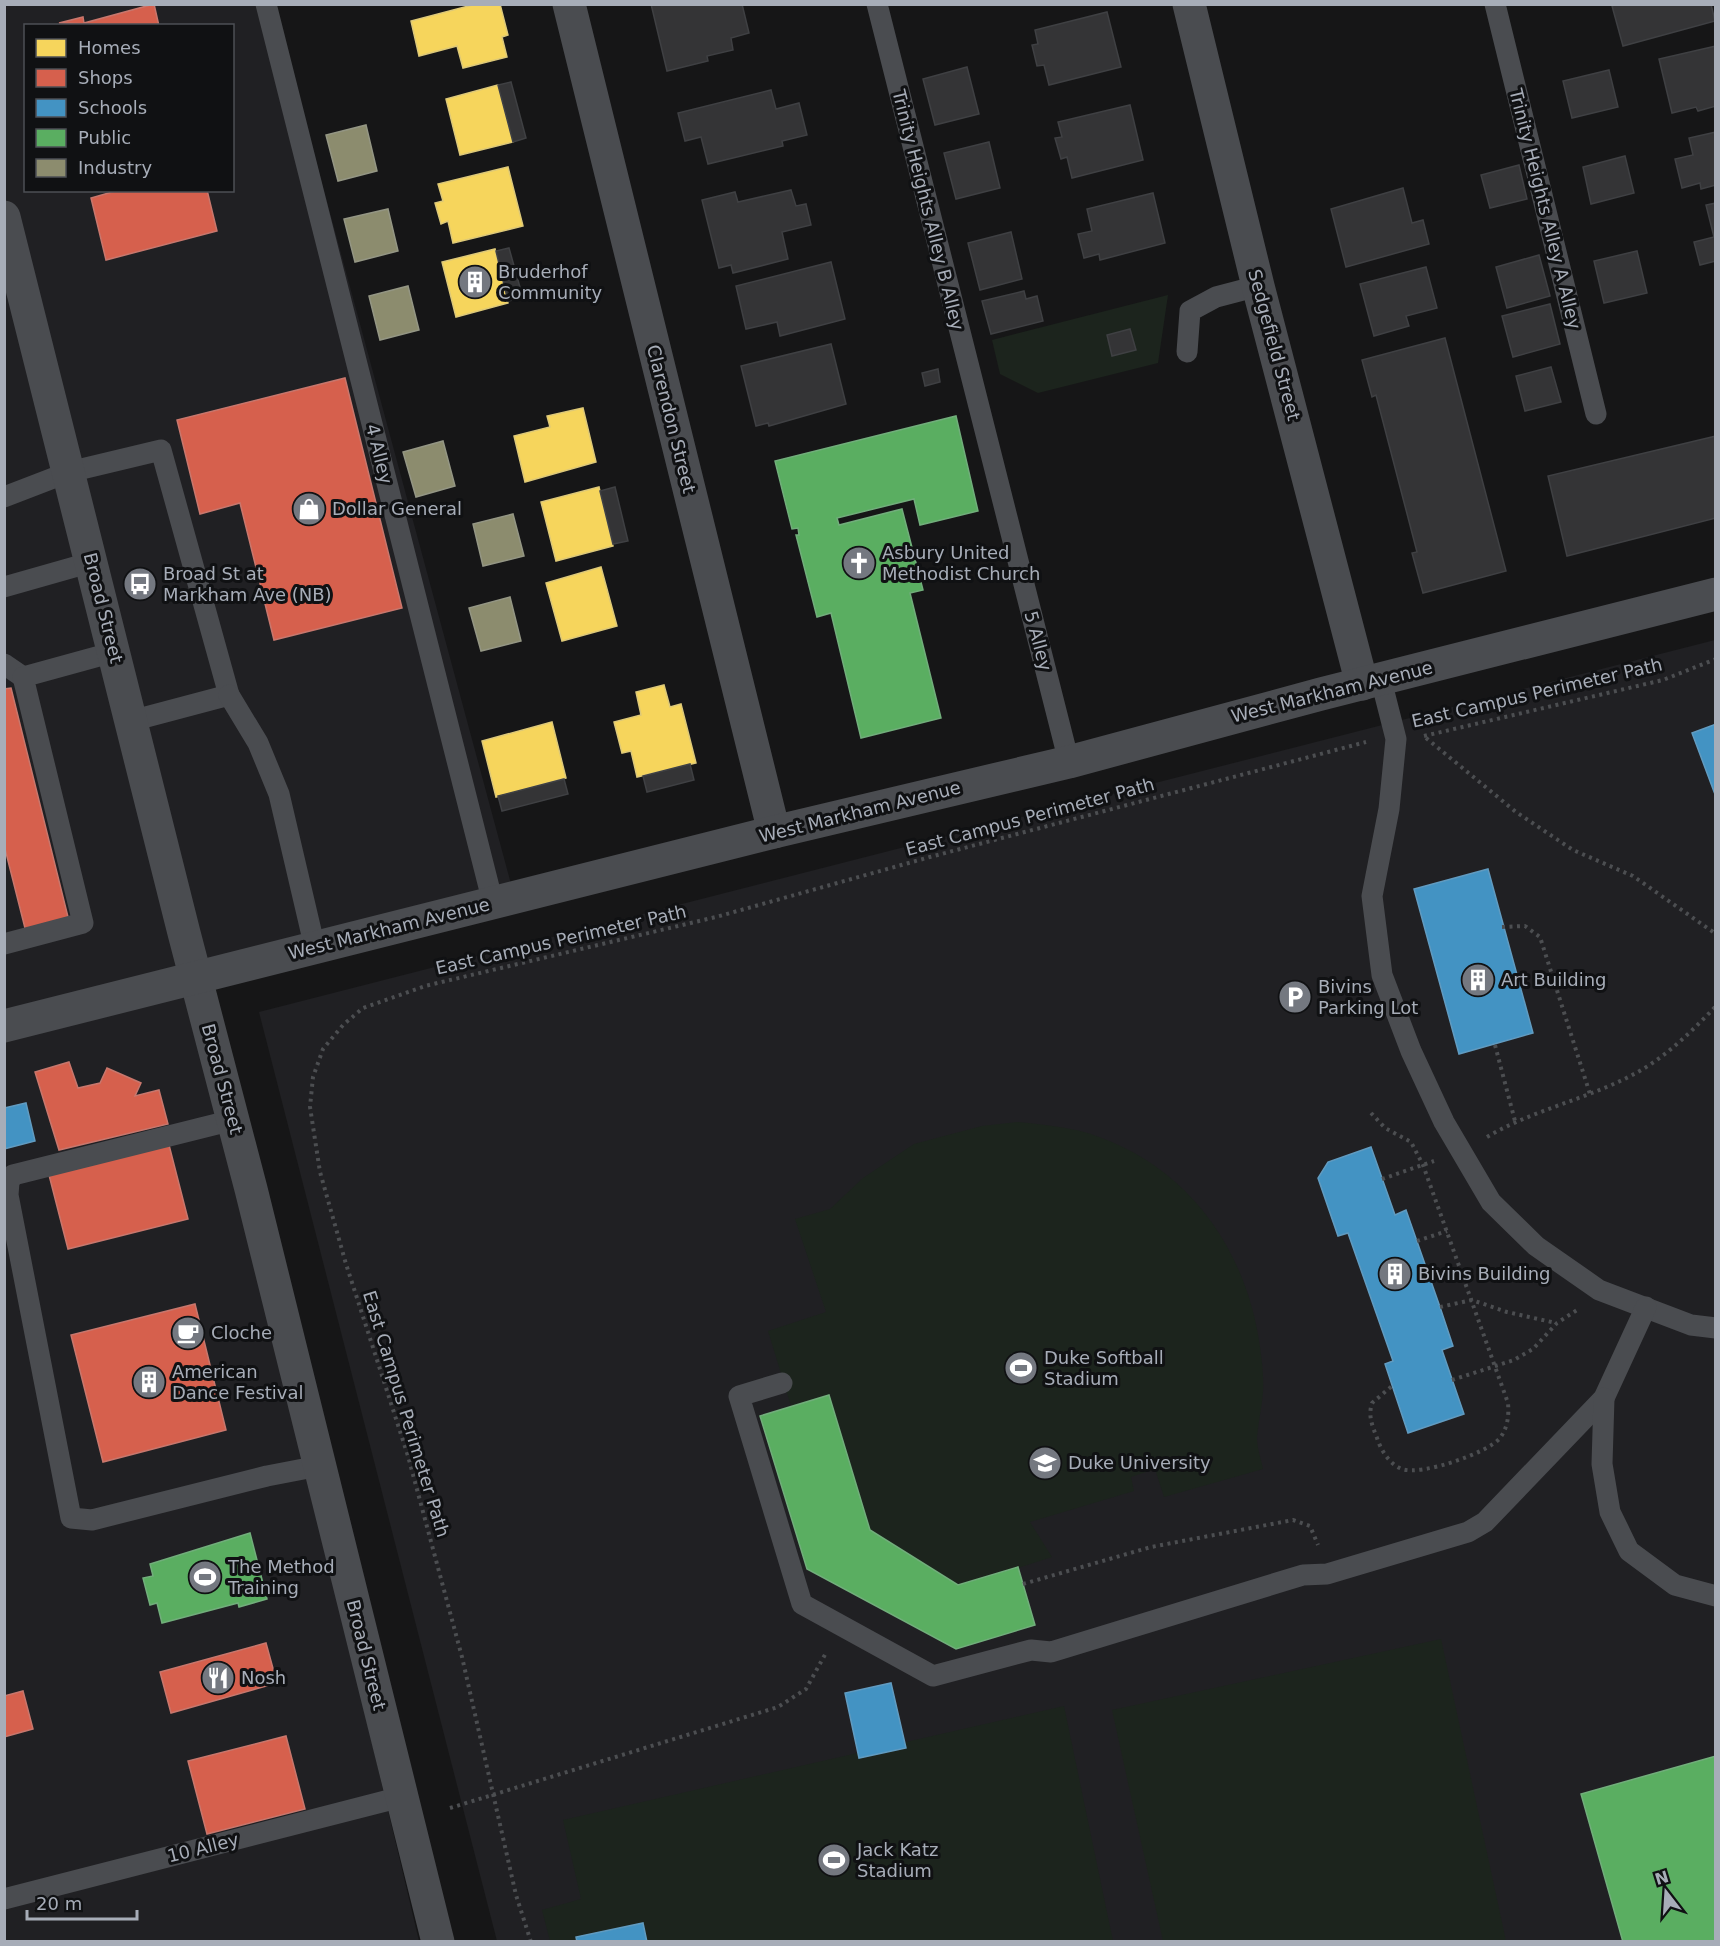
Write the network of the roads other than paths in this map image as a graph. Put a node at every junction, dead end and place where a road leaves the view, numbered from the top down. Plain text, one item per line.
1 (266, 4) edge
2 (569, 4) edge
3 (877, 4) edge
4 (1189, 4) edge
5 (1495, 4) edge
6 (4, 217) edge
7 (1258, 285) junction
8 (1187, 352) dead end
9 (1596, 414) dead end
10 (989, 416) joint
11 (69, 472) junction
12 (4, 497) edge
13 (92, 562) junction
14 (4, 587) edge
15 (1716, 594) edge
16 (114, 652) junction
17 (4, 664) edge
18 (23, 677) junction
19 (1371, 682) junction
20 (229, 695) junction
21 (131, 721) junction
22 (1069, 762) junction
23 (774, 832) junction
24 (493, 903) junction
25 (4, 944) edge
26 (315, 948) junction
27 (196, 978) junction
28 (4, 1026) edge
29 (233, 1120) junction
30 (1646, 1307) junction
31 (1716, 1328) edge
32 (782, 1383) dead end
33 (1604, 1398) junction
34 (320, 1466) junction
35 (1716, 1596) edge
36 (401, 1797) junction
37 (4, 1899) edge
38 (438, 1941) edge

1 - 24 lane, 4 Alley
2 - 23 street, Clarendon Street
3 - 10 lane, Trinity Heights Alley B Alley
4 - 7 street, Sedgefield Street
5 - 9 lane, Trinity Heights Alley A Alley
6 - 11 street, Broad Street
7 - 8 lane
7 - 19 street, Sedgefield Street
10 - 22 lane, 5 Alley
11 - 12 lane
11 - 13 street, Broad Street
11 - 20 lane
13 - 14 lane
13 - 16 street, Broad Street
15 - 19 street, West Markham Avenue
16 - 18 lane
16 - 21 street, Broad Street
17 - 18 lane
18 - 25 lane
19 - 22 street, West Markham Avenue
19 - 30 lane
20 - 21 lane
20 - 26 lane
21 - 27 street, Broad Street
22 - 23 street, West Markham Avenue
23 - 24 street, West Markham Avenue
24 - 26 street, West Markham Avenue
26 - 27 street, West Markham Avenue
27 - 28 street, West Markham Avenue
27 - 29 street, Broad Street
29 - 34 street, Broad Street
29 - 34 lane
30 - 31 lane
30 - 33 lane
32 - 33 lane
33 - 35 lane
34 - 36 street, Broad Street
36 - 37 lane, 10 Alley
36 - 38 street, Broad Street

